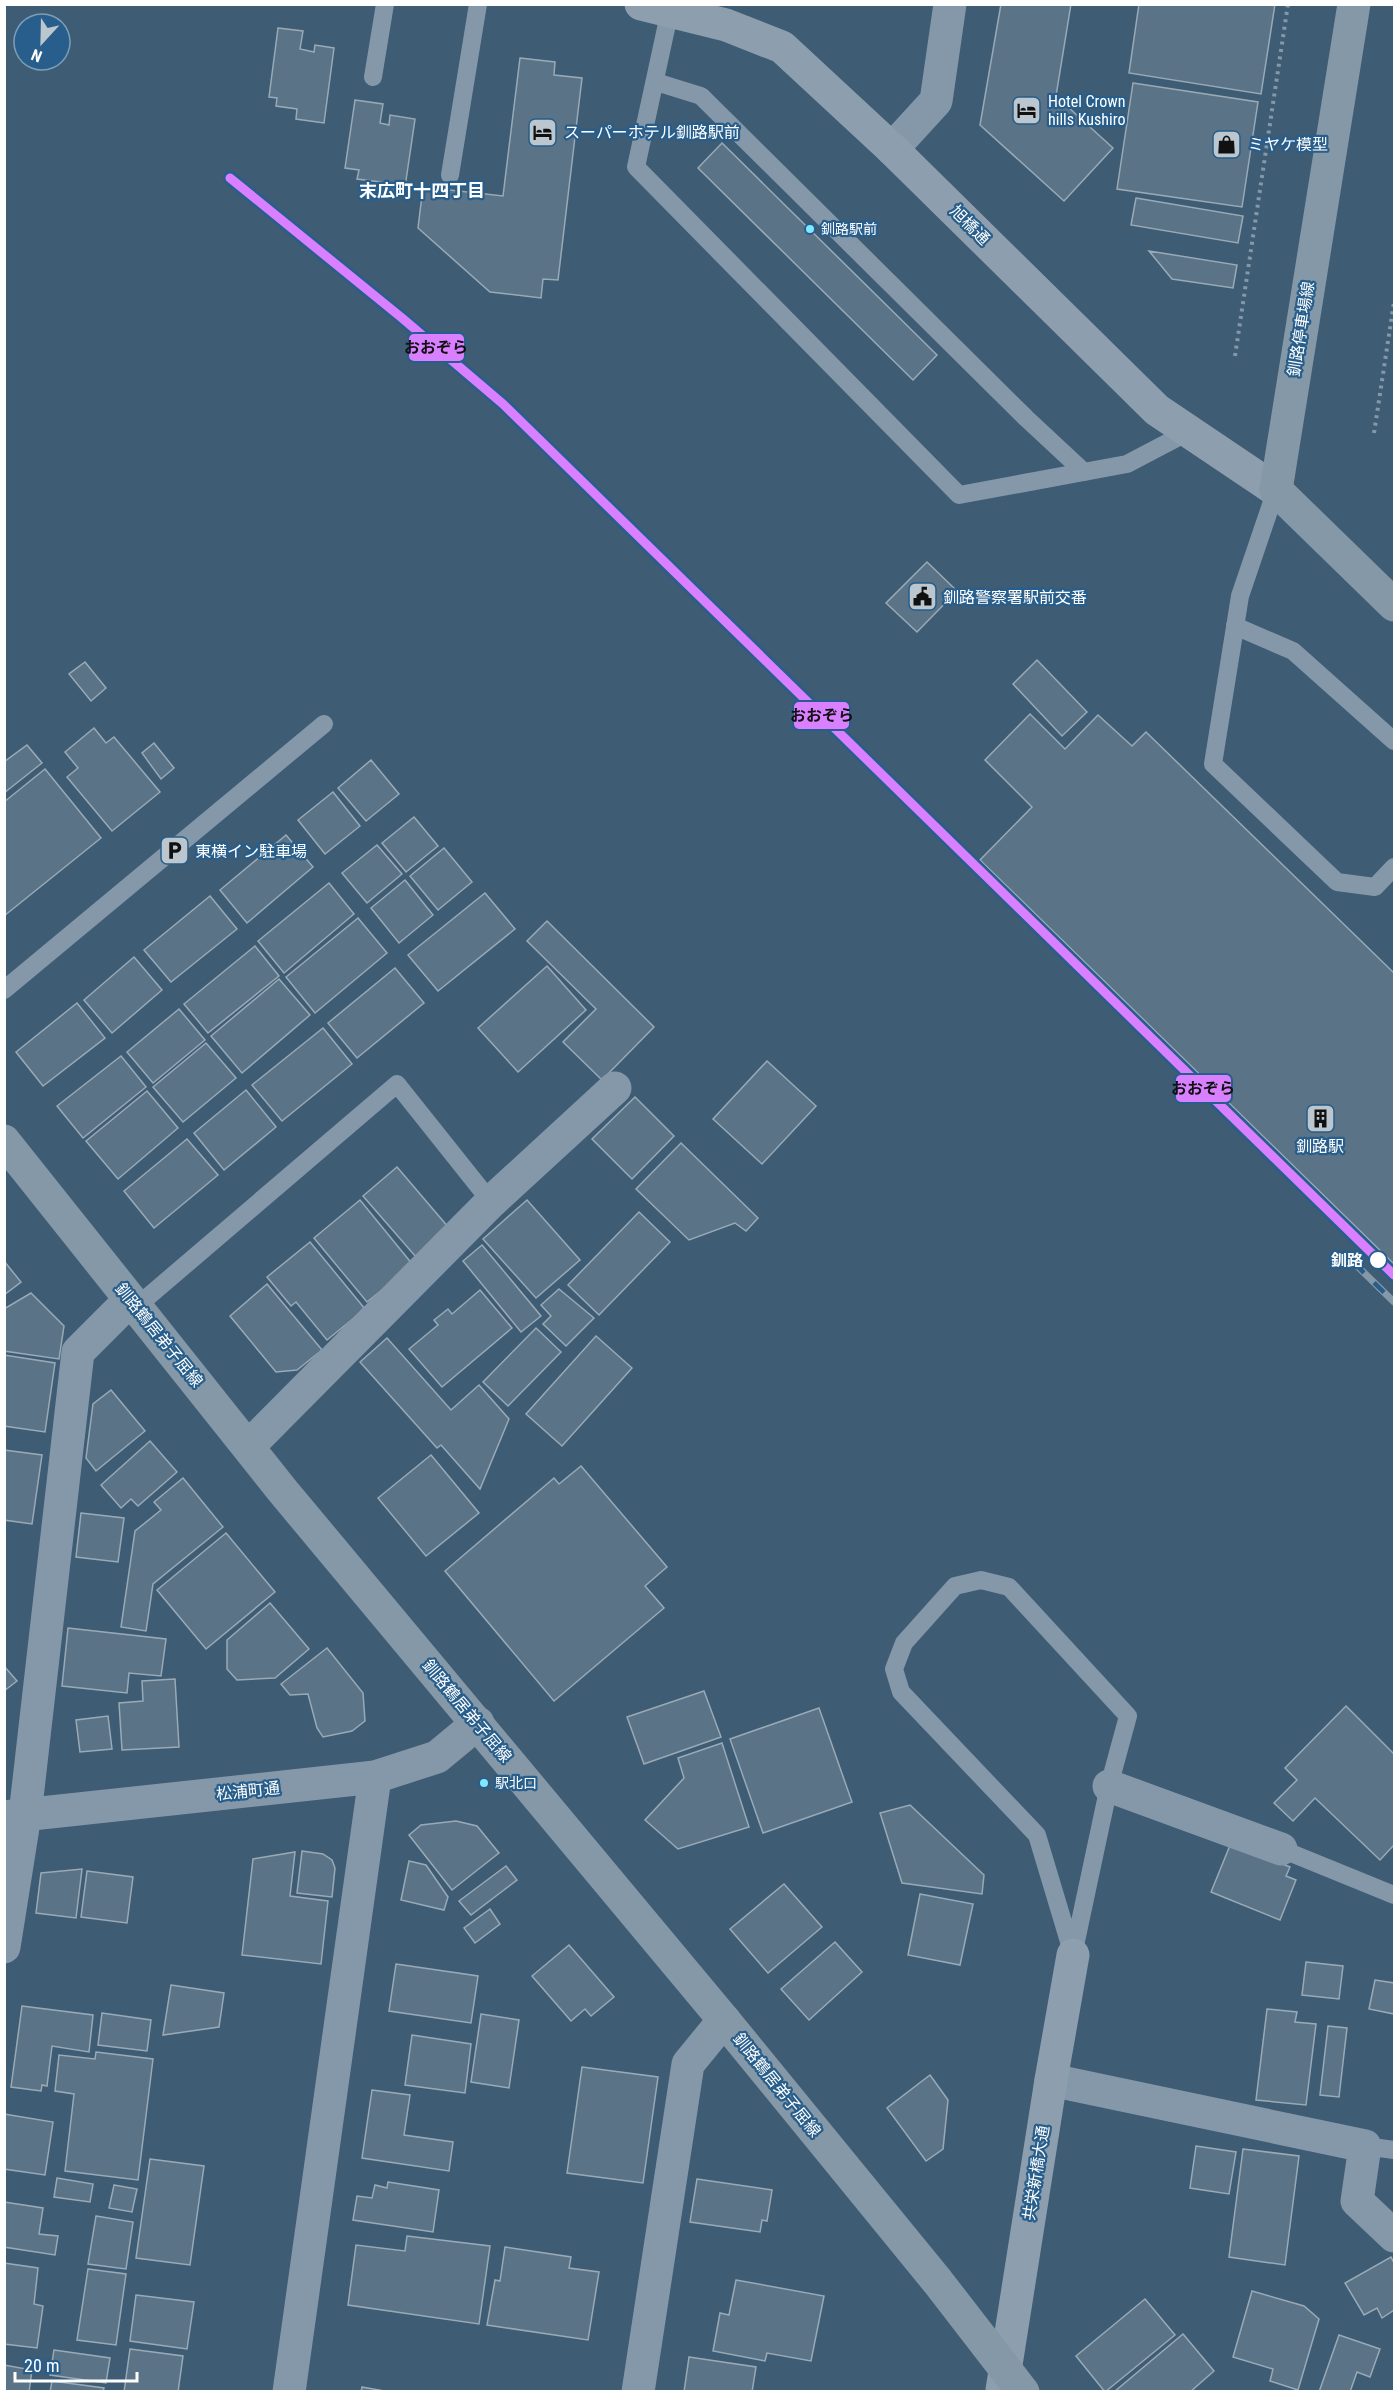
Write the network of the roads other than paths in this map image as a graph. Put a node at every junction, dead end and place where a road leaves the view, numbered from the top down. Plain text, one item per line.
1 (385, 4) edge
2 (478, 4) edge
3 (950, 4) edge
4 (1354, 4) edge
5 (656, 7) edge
6 (373, 77) dead end
7 (656, 82) junction
8 (892, 149) junction
9 (450, 175) dead end
10 (1188, 432) junction
11 (1083, 472) junction
12 (1275, 490) junction
13 (1395, 606) edge
14 (1235, 626) junction
15 (324, 724) dead end
16 (1395, 741) edge
17 (1395, 867) edge
18 (4, 990) edge
19 (615, 1088) dead end
20 (5, 1142) edge
21 (491, 1202) junction
22 (133, 1303) junction
23 (249, 1446) junction
24 (478, 1724) junction
25 (375, 1777) junction
26 (1110, 1786) junction
27 (4, 1790) edge
28 (15, 1816) edge
29 (1281, 1849) joint
30 (1395, 1895) edge
31 (4, 1947) edge
32 (1073, 1955) junction
33 (724, 2020) junction
34 (1051, 2080) junction
35 (1380, 2148) edge
36 (1395, 2236) edge
37 (1010, 2385) edge
38 (289, 2391) edge
39 (638, 2391) edge

1 - 6 lane
2 - 9 lane
3 - 8 street
4 - 12 main road, 釧路停車場線
5 - 7 lane
5 - 8 street, 旭橋通
7 - 11 lane
7 - 11 lane
8 - 10 street, 旭橋通
10 - 11 lane
10 - 12 street, 旭橋通
12 - 13 main road
12 - 14 lane
14 - 16 lane
14 - 17 lane
15 - 18 lane
19 - 21 street
20 - 22 main road, 釧路鶴居弟子屈線
21 - 22 lane
21 - 23 street
22 - 23 main road, 釧路鶴居弟子屈線
22 - 28 street
23 - 24 main road, 釧路鶴居弟子屈線
24 - 25 street, 松浦町通
24 - 33 main road, 釧路鶴居弟子屈線
25 - 28 street, 松浦町通
25 - 38 street
26 - 29 street
26 - 32 lane
26 - 32 lane
27 - 28 street
28 - 31 street
29 - 30 lane
32 - 34 street, 共栄新橋大通
33 - 37 main road, 釧路鶴居弟子屈線
33 - 39 street
34 - 35 street
34 - 37 street, 共栄新橋大通
35 - 36 street

